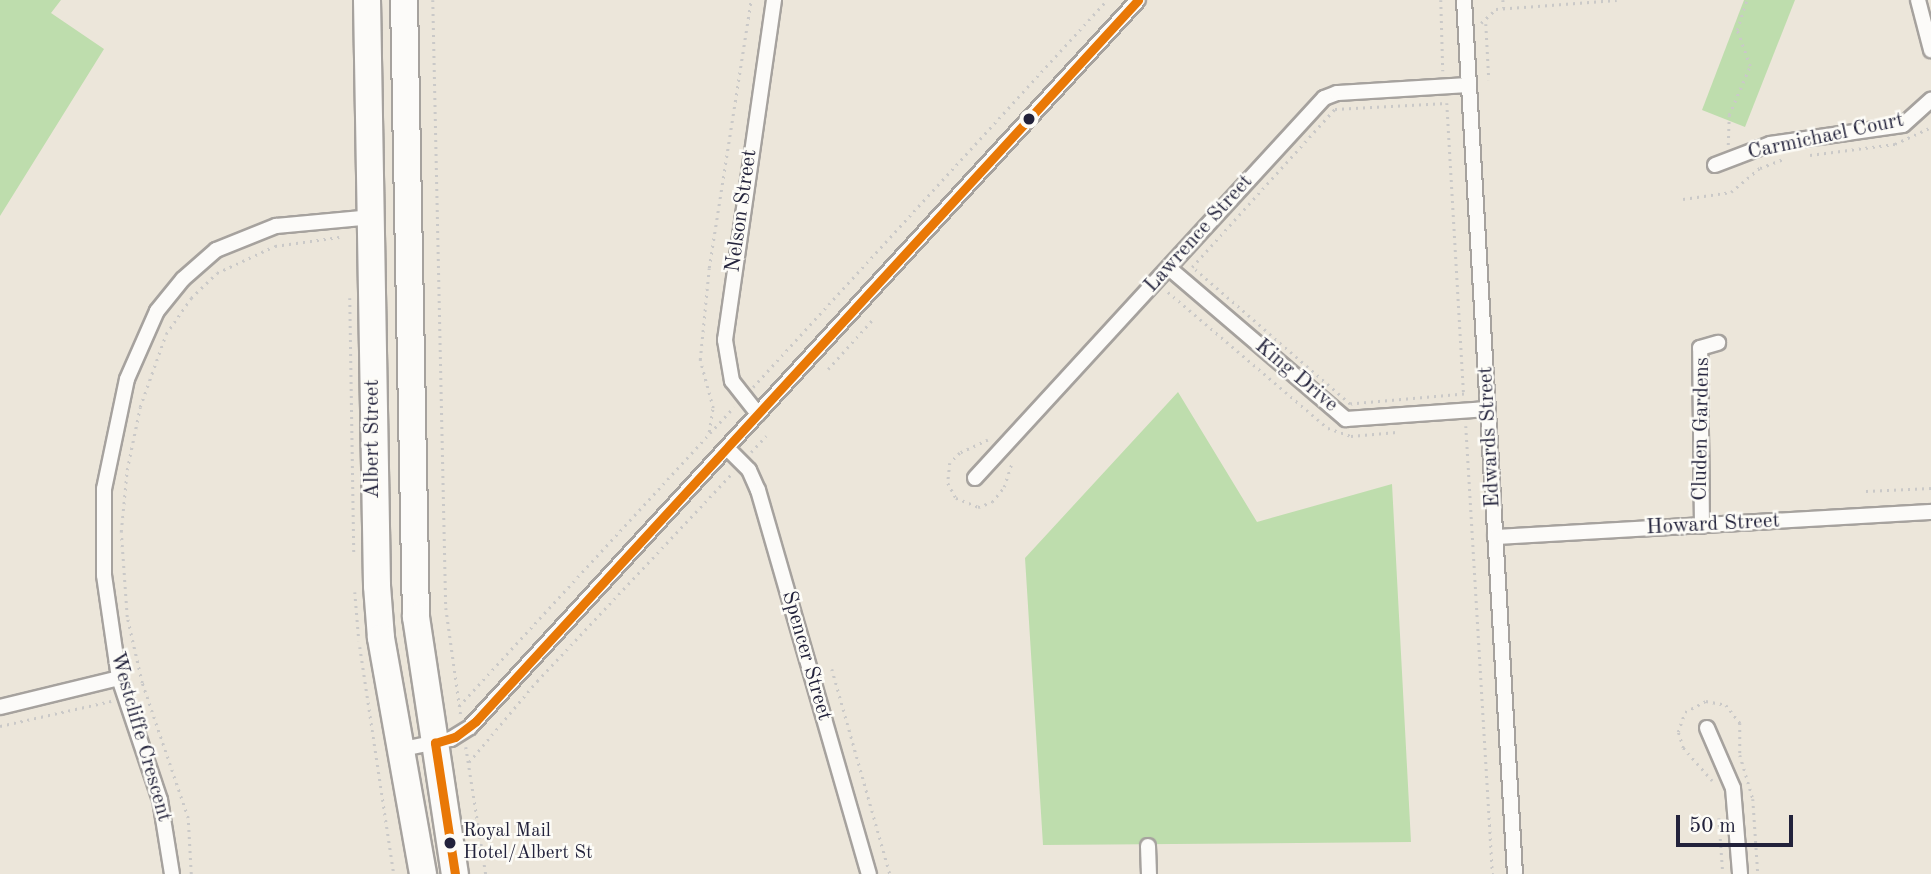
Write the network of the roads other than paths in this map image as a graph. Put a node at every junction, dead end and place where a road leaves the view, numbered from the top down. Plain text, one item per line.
1 (367, 0) edge
2 (404, 0) edge
3 (774, 0) edge
4 (1138, 0) edge
5 (1464, 0) edge
6 (1918, 0) edge
7 (368, 41) junction
8 (404, 41) junction
9 (1931, 50) edge
10 (1469, 85) junction
11 (1931, 100) edge
12 (1721, 163) road end
13 (373, 217) junction
14 (1169, 268) junction
15 (1718, 342) dead end
16 (1488, 409) junction
17 (758, 414) junction
18 (727, 448) junction
19 (975, 478) dead end
20 (1931, 512) edge
21 (1702, 526) junction
22 (1495, 537) junction
23 (119, 678) junction
24 (0, 707) edge
25 (1707, 727) dead end
26 (435, 743) junction
27 (403, 749) junction
28 (1148, 846) dead end
29 (172, 874) edge
30 (423, 874) edge
31 (455, 874) edge
32 (869, 874) edge
33 (1149, 874) edge
34 (1515, 874) edge
35 (1740, 874) edge

1 - 7 highway, Albert Street
2 - 8 highway, Albert Street
3 - 17 street, Nelson Street
4 - 17 street
5 - 10 street, Edwards Street
6 - 9 street
7 - 8 highway
7 - 13 highway, Albert Street
8 - 26 highway, Albert Street
10 - 14 street, Lawrence Street
10 - 16 street, Edwards Street
11 - 12 street, Carmichael Court
13 - 23 street, Westcliffe Crescent
13 - 27 highway, Albert Street
14 - 16 street, King Drive
14 - 19 street, Lawrence Street
15 - 21 street, Cluden Gardens
16 - 22 street, Edwards Street
17 - 18 street
18 - 26 street
18 - 32 street, Spencer Street
20 - 21 street, Howard Street
21 - 22 street, Howard Street
22 - 34 street, Edwards Street
23 - 24 street
23 - 29 street, Westcliffe Crescent
25 - 35 street
26 - 27 street
26 - 31 highway, Albert Street
27 - 30 highway, Albert Street
28 - 33 street

